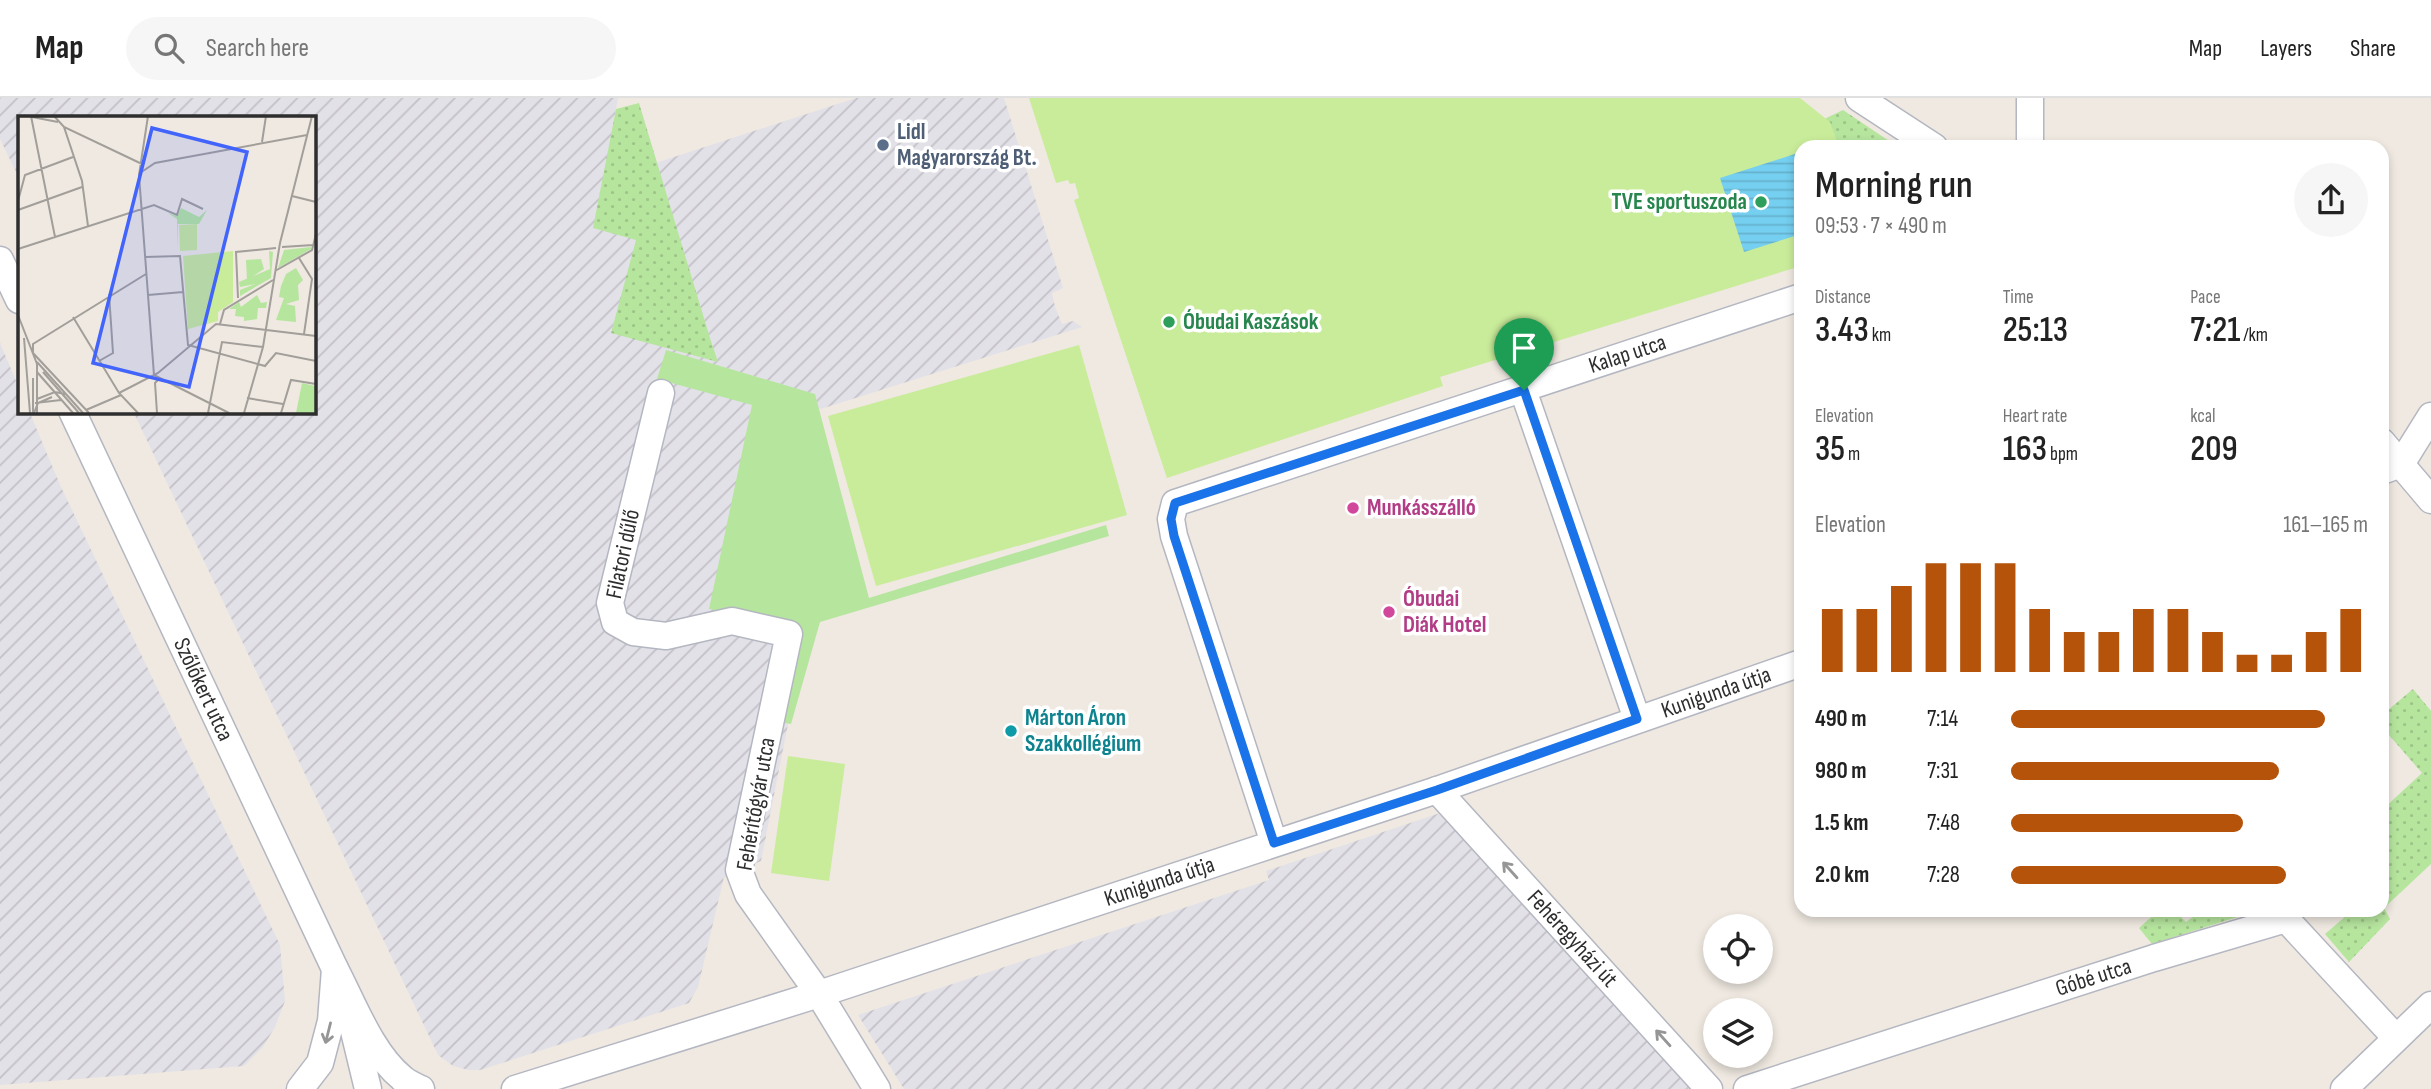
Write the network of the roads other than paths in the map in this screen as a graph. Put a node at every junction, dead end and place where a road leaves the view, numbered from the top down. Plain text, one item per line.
1 (1859, 98) edge
2 (2031, 98) edge
3 (1923, 140) edge
4 (2029, 140) edge
5 (0, 260) edge
6 (18, 298) edge
7 (1794, 299) edge
8 (1524, 390) junction
9 (660, 393) dead end
10 (73, 413) edge
11 (2431, 416) edge
12 (2391, 468) edge
13 (2431, 500) edge
14 (789, 634) joint
15 (1794, 665) edge
16 (1637, 719) junction
17 (1437, 790) junction
18 (1274, 843) junction
19 (335, 969) junction
20 (819, 994) junction
21 (2431, 1005) edge
22 (2396, 1038) junction
23 (300, 1089) edge
24 (368, 1089) edge
25 (421, 1089) edge
26 (515, 1089) edge
27 (877, 1089) edge
28 (1709, 1089) edge
29 (1747, 1089) edge
30 (2344, 1089) edge

1 - 3 street
2 - 4 street
5 - 6 street
7 - 8 street, Kalap utca
8 - 16 street
8 - 18 street, Kalap utca
9 - 14 street, Filatori dűlő
10 - 19 street, Szőlőkert utca
11 - 12 street
12 - 13 street
14 - 20 street, Fehérítőgyár utca
15 - 16 street, Kunigunda útja
16 - 17 street, Kunigunda útja
17 - 18 street, Kunigunda útja
28 -> 17 street, Fehéregyházi út
18 - 20 street, Kunigunda útja
19 -> 23 street
19 - 24 street, Szőlőkert utca
19 - 25 street, Szőlőkert utca
20 - 26 street, Kunigunda útja
20 - 27 street, Fehérítőgyár utca
21 - 22 street
22 - 29 street, Góbé utca
22 - 30 street

